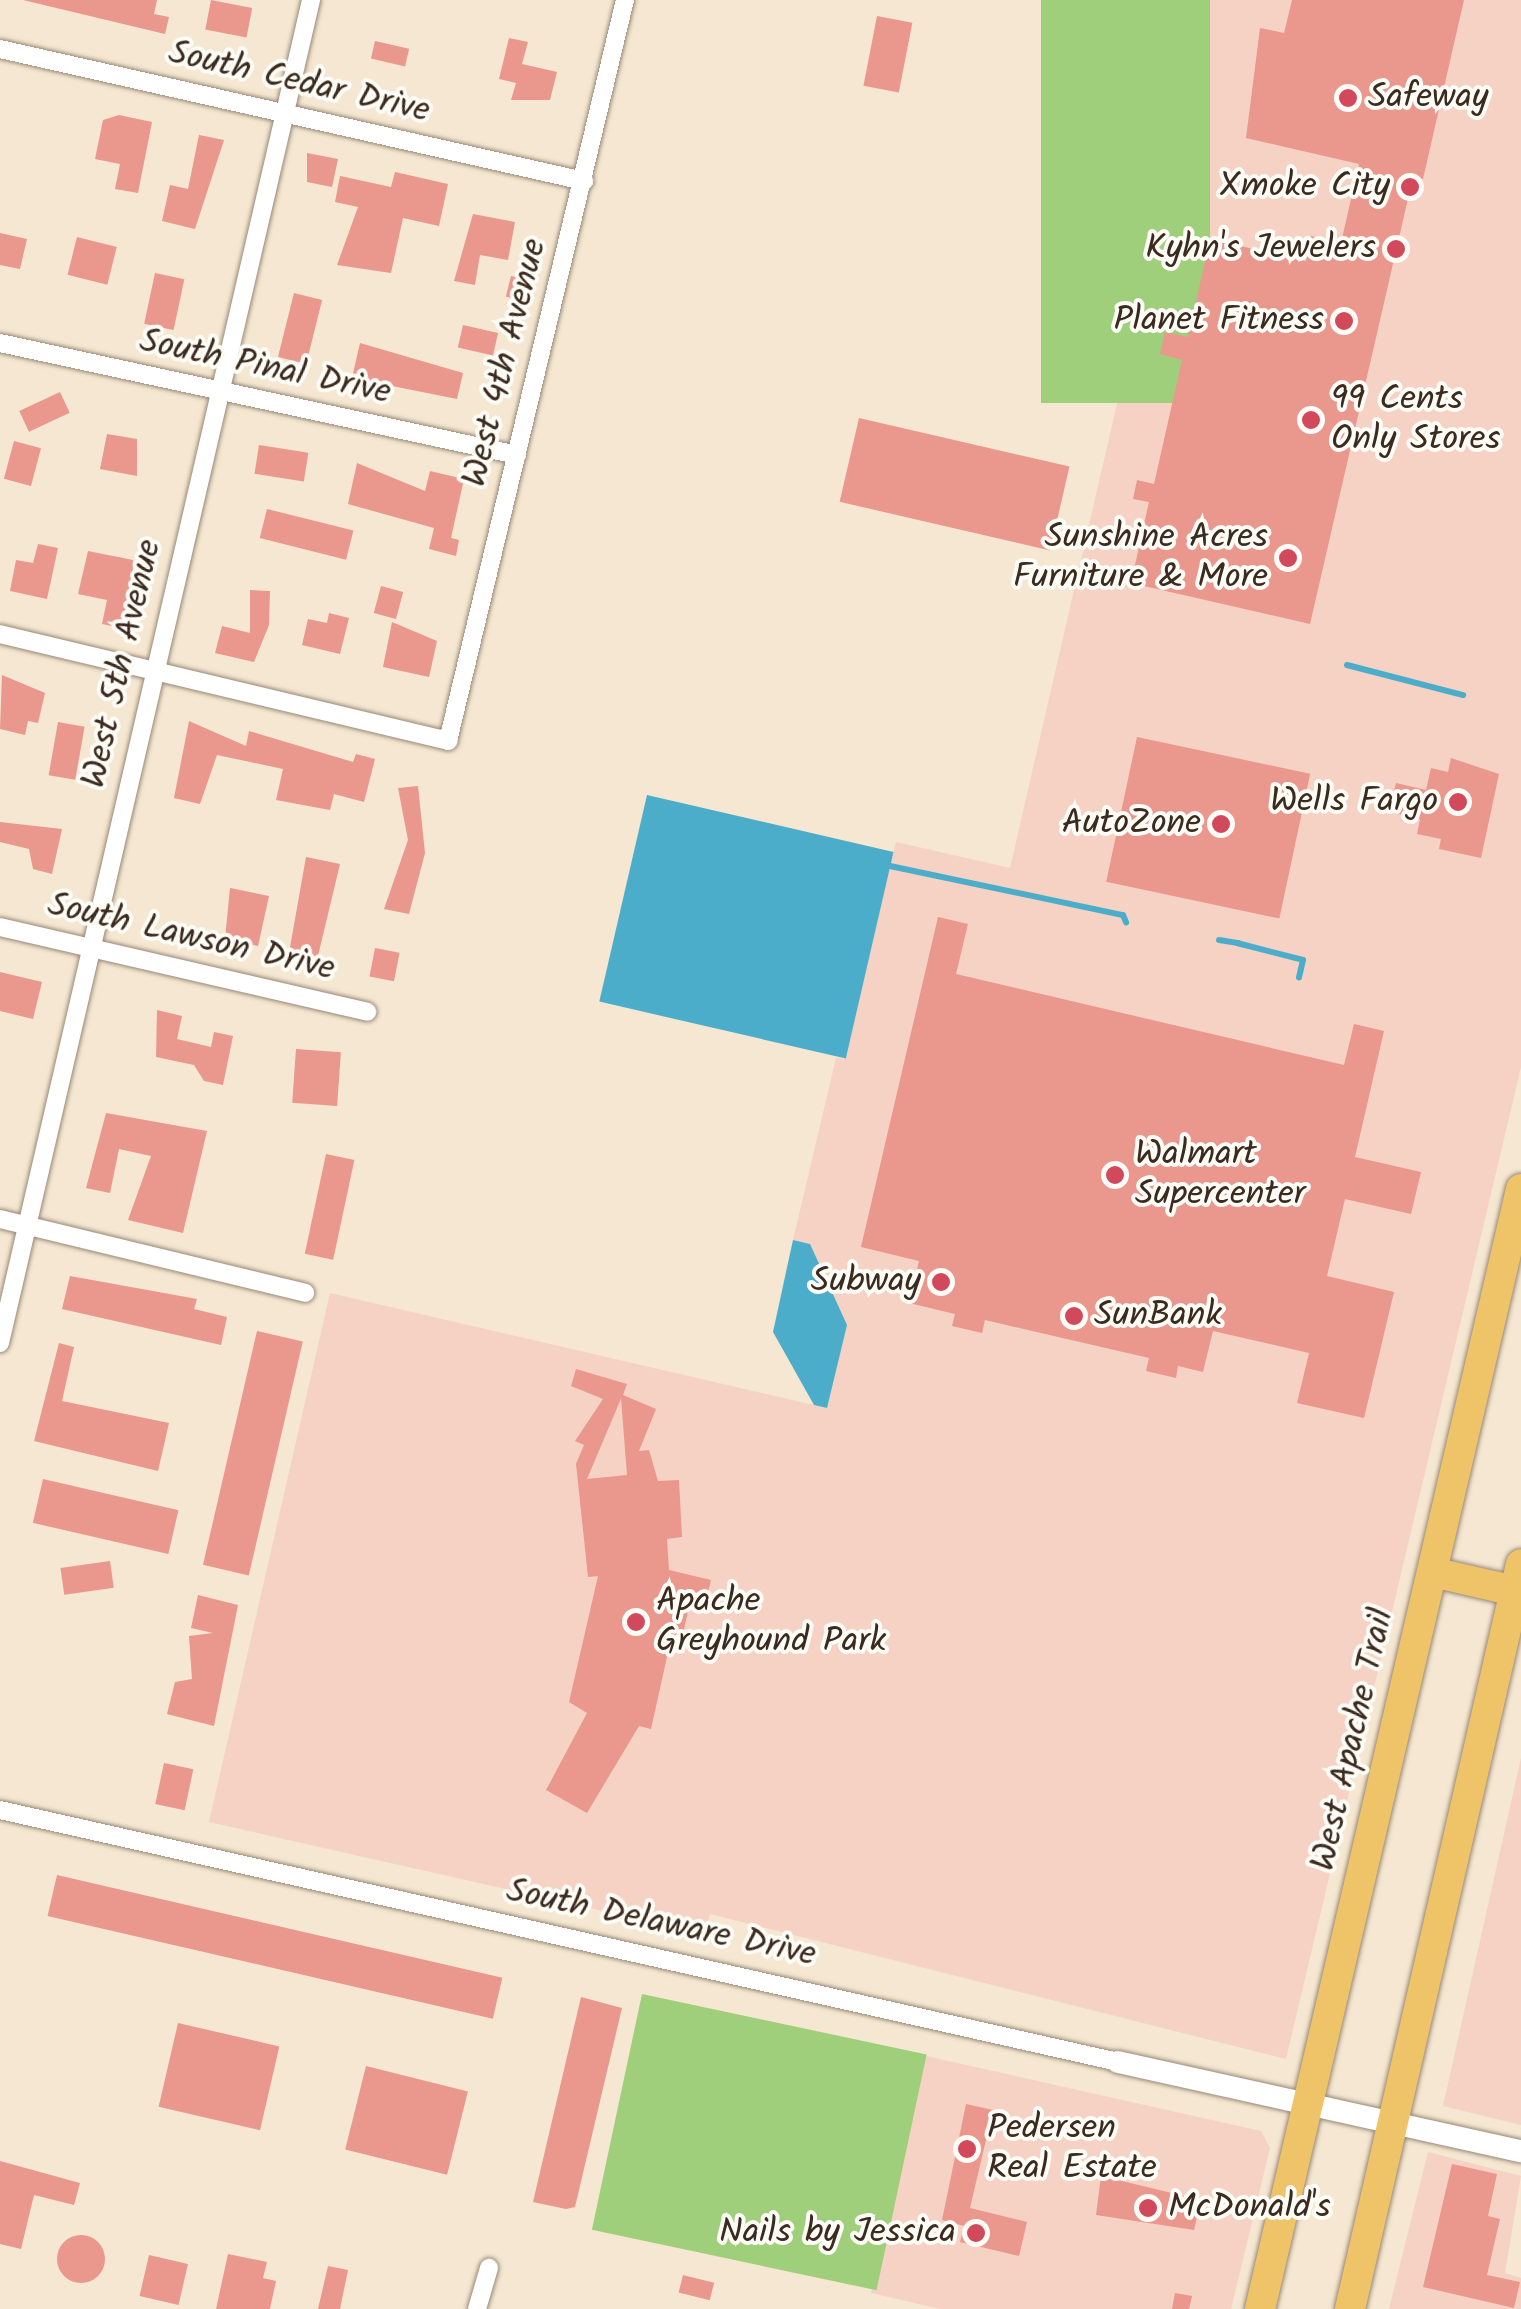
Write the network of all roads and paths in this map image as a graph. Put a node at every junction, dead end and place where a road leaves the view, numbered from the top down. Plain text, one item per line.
1 (311, 0) edge
2 (625, 0) edge
3 (0, 49) edge
4 (285, 114) junction
5 (584, 181) junction
6 (0, 343) edge
7 (218, 392) junction
8 (518, 455) junction
9 (0, 634) edge
10 (156, 670) junction
11 (0, 927) edge
12 (91, 948) junction
13 (366, 1012) dead end
14 (1521, 1189) edge
15 (0, 1220) edge
16 (27, 1226) junction
17 (305, 1293) dead end
18 (0, 1342) edge
19 (1432, 1572) junction
20 (1518, 1577) edge
21 (0, 1810) edge
22 (1118, 2062) joint
23 (1308, 2103) junction
24 (1394, 2121) junction
25 (1521, 2150) edge
26 (489, 2268) dead end
27 (477, 2309) edge
28 (1260, 2309) edge
29 (1350, 2309) edge

1 - 4 street, West 5th Avenue
2 - 5 street, West 4th Avenue
3 - 4 street, South Cedar Drive
4 - 5 street, South Cedar Drive
4 - 7 street, West 5th Avenue
5 - 8 street, West 4th Avenue
6 - 7 street, South Pinal Drive
7 - 8 street, South Pinal Drive
7 - 10 street, West 5th Avenue
8 - 10 street, West 4th Avenue
9 - 10 street
10 - 12 street, West 5th Avenue
11 - 12 street, South Lawson Drive
12 - 13 street, South Lawson Drive
12 - 16 street, West 5th Avenue
14 - 19 main road, West Apache Trail
15 - 16 street
16 - 17 street
16 - 18 street, West 5th Avenue
19 - 20 main road
19 - 23 main road, West Apache Trail
20 - 24 main road
21 - 22 street, South Delaware Drive
22 - 23 street, South Delaware Drive
23 - 24 street, South Delaware Drive
23 - 28 main road, West Apache Trail
24 - 25 street, South Delaware Drive
24 - 29 main road
26 - 27 street

